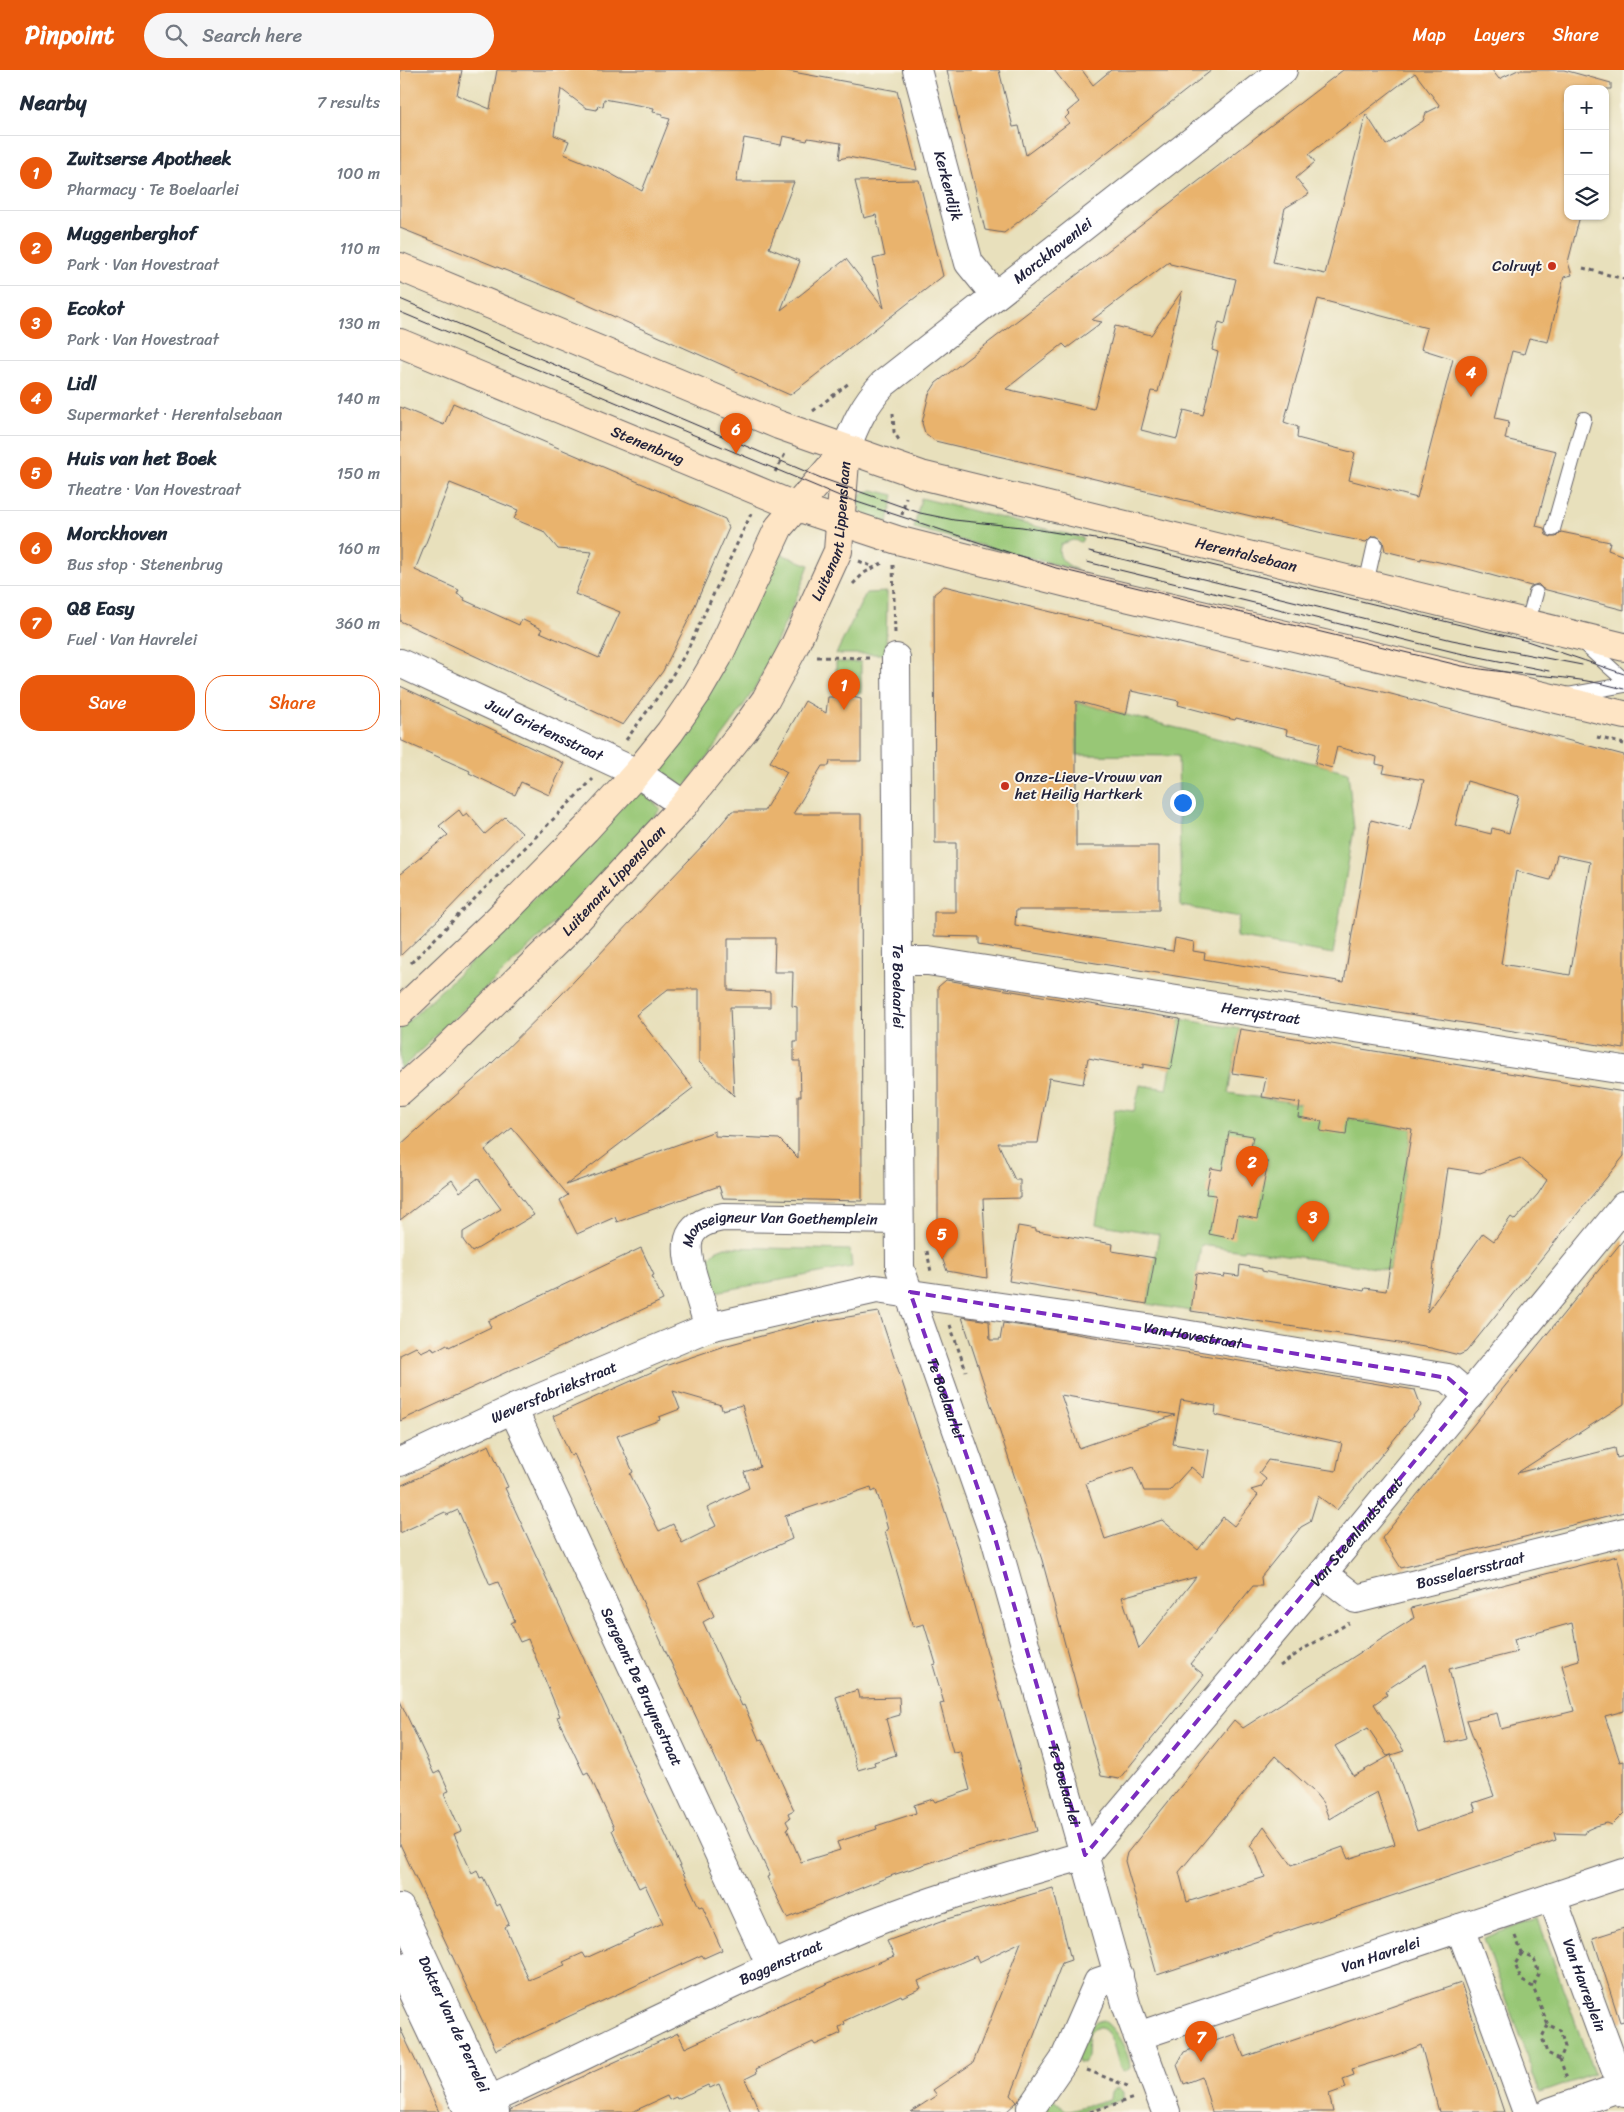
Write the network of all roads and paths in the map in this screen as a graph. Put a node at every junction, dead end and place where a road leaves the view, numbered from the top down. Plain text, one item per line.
1 (917, 70) edge
2 (1283, 70) edge
3 (400, 267) edge
4 (1583, 268) dead end
5 (1624, 279) edge
6 (995, 294) junction
7 (400, 343) edge
8 (1584, 419) dead end
9 (798, 432) junction
10 (858, 453) junction
11 (911, 471) junction
12 (757, 503) junction
13 (797, 506) junction
14 (840, 522) junction
15 (1553, 529) dead end
16 (897, 540) junction
17 (1375, 544) dead end
18 (1366, 584) junction
19 (1536, 593) dead end
20 (1528, 622) junction
21 (1573, 634) junction
22 (1624, 647) edge
23 (814, 657) dead end
24 (896, 658) junction
25 (400, 663) edge
26 (1624, 680) edge
27 (1624, 685) edge
28 (1550, 698) junction
29 (1624, 716) edge
30 (637, 773) junction
31 (684, 805) junction
32 (899, 961) junction
33 (400, 1012) edge
34 (1624, 1070) edge
35 (400, 1091) edge
36 (1624, 1206) edge
37 (899, 1220) junction
38 (926, 1248) dead end
39 (910, 1292) junction
40 (940, 1297) junction
41 (709, 1327) junction
42 (968, 1377) dead end
43 (1468, 1396) junction
44 (513, 1409) junction
45 (400, 1462) edge
46 (1624, 1532) edge
47 (1323, 1573) junction
48 (1375, 1594) junction
49 (1278, 1668) dead end
50 (1085, 1855) junction
51 (1624, 1872) edge
52 (1552, 1897) junction
53 (400, 1908) edge
54 (1460, 1928) junction
55 (400, 1966) edge
56 (770, 1966) junction
57 (1119, 1975) junction
58 (1533, 1986) junction
59 (1548, 2026) junction
60 (1138, 2036) junction
61 (1064, 2060) junction
62 (1622, 2090) edge
63 (1147, 2104) edge
64 (1032, 2108) dead end
65 (480, 2109) edge
66 (1090, 2112) edge
67 (1527, 2112) edge
68 (1550, 2112) edge

1 - 6 street, Kerkendijk
2 - 6 street, Morckhovenlei
3 - 9 main road
4 - 5 path
6 - 10 street, Morckhovenlei
7 - 12 main road, Stenenbrug
8 - 15 lane
9 - 10 main road
9 - 12 path
10 - 11 main road, Herentalsebaan
10 - 13 main road, Luitenant Lippenslaan
10 - 14 main road, Luitenant Lippenslaan
11 - 16 path
11 - 18 main road, Herentalsebaan
12 - 13 main road, Stenenbrug
13 - 14 main road, Stenenbrug
13 - 30 main road, Luitenant Lippenslaan
14 - 16 main road, Stenenbrug
14 - 31 main road, Luitenant Lippenslaan
16 - 24 path
16 - 28 main road
17 - 18 lane
18 - 20 main road, Herentalsebaan
19 - 20 lane
20 - 21 main road, Herentalsebaan
21 - 22 main road, Herentalsebaan
21 - 26 lane
23 - 24 path
24 - 32 street, Te Boelaarlei
25 - 30 street, Juul Grietensstraat
27 - 28 lane
28 - 29 main road
30 - 31 street, Juul Grietensstraat
30 - 33 main road, Luitenant Lippenslaan
31 - 35 main road, Luitenant Lippenslaan
32 - 34 street, Herrystraat
32 - 37 street, Te Boelaarlei
36 - 43 street, Van Steenlandstraat
37 - 39 street, Te Boelaarlei
37 - 41 street, Monseigneur Van Goethemplein
38 - 40 path
39 - 40 street, Van Hovestraat
39 - 41 street
39 - 50 street, Te Boelaarlei
40 - 42 path
40 - 43 street, Van Hovestraat
41 - 44 street, Weversfabriekstraat
43 - 47 street, Van Steenlandstraat
44 - 45 street, Weversfabriekstraat
44 - 56 street, Sergeant De Bruynestraat
46 - 48 street, Bosselaersstraat
47 - 48 street, Bosselaersstraat
47 - 50 street, Van Steenlandstraat
48 - 49 path
50 - 56 street, Baggenstraat
50 - 57 street, Te Boelaarlei
51 - 52 street, Van Havrelei
52 - 54 street, Van Havrelei
52 - 62 street, Van Havreplein
53 - 65 street, Dokter Van de Perrelei
54 - 60 street, Van Havrelei
54 - 67 street
55 - 65 street, Dokter Van de Perrelei
56 - 65 street, Baggenstraat
57 - 60 street, Te Boelaarlei
57 - 61 street
58 - 58 path
58 - 59 path
59 - 59 path
60 - 63 street, Te Boelaarlei
61 - 63 path
61 - 64 street
62 - 68 street, Van Havreplein
63 - 66 path

